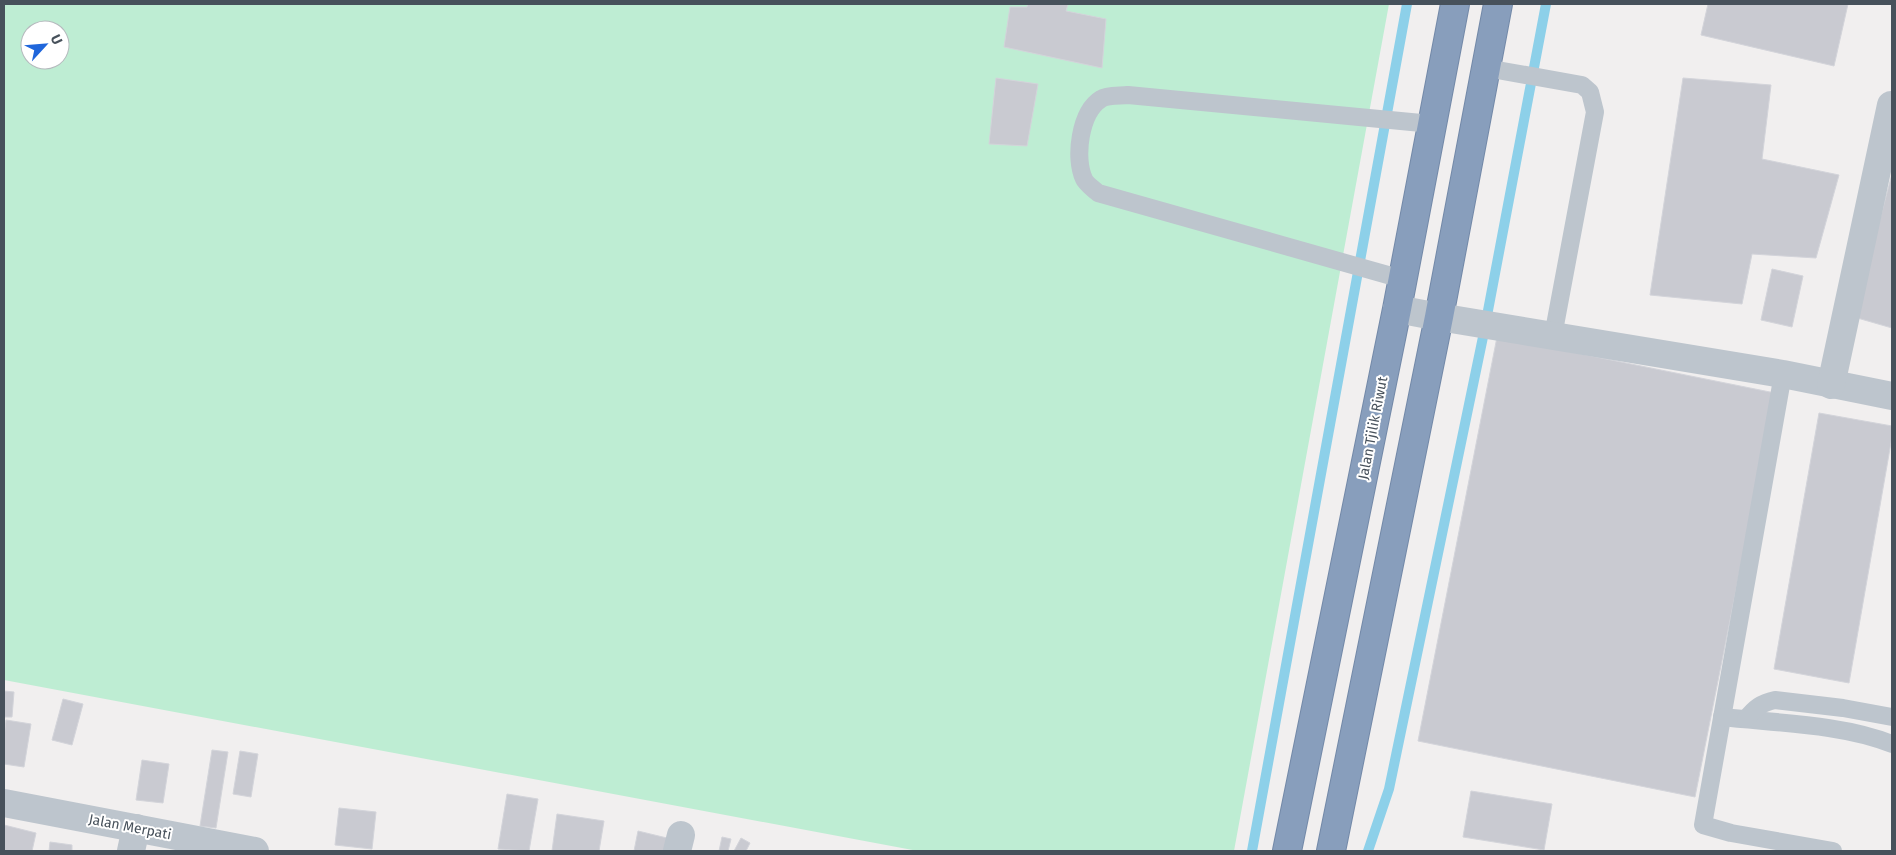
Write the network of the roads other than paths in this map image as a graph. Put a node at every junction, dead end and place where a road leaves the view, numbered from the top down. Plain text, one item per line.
1 (1454, 4) edge
2 (1498, 4) edge
3 (1486, 68) junction
4 (1891, 105) dead end
5 (1432, 124) junction
6 (1402, 279) junction
7 (1397, 308) junction
8 (1438, 318) junction
9 (1553, 336) junction
10 (1784, 374) junction
11 (1831, 385) junction
12 (1892, 396) edge
13 (1722, 716) junction
14 (1892, 717) edge
15 (1746, 719) junction
16 (1892, 744) edge
17 (4, 803) edge
18 (134, 840) edge
19 (255, 851) edge
20 (1287, 851) edge
21 (1333, 851) edge
22 (1833, 851) edge

1 - 5 highway, Jalan Tjilik Riwut
2 - 3 highway
3 - 8 highway
3 - 9 lane
4 - 11 street
5 - 6 highway, Jalan Tjilik Riwut
5 - 6 lane
6 - 7 highway, Jalan Tjilik Riwut
7 - 8 street
7 - 20 highway, Jalan Tjilik Riwut
8 - 9 street
8 - 21 highway
9 - 10 street
10 - 11 street
10 - 13 lane
11 - 12 street
13 - 15 lane
13 - 22 lane
14 - 15 lane
15 - 16 lane
17 - 18 street, Jalan Merpati
18 - 19 street, Jalan Merpati

